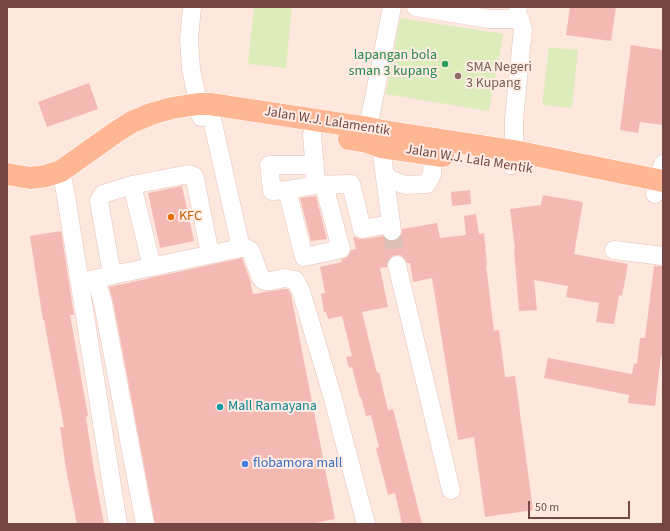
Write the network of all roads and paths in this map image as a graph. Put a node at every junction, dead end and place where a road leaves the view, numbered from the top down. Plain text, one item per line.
1 (192, 7) edge
2 (392, 7) edge
3 (416, 7) edge
4 (519, 13) edge
5 (205, 111) junction
6 (312, 134) junction
7 (375, 137) junction
8 (433, 154) junction
9 (513, 158) junction
10 (314, 165) junction
11 (7, 174) edge
12 (385, 174) junction
13 (62, 176) junction
14 (660, 183) edge
15 (7, 184) edge
16 (320, 185) junction
17 (132, 186) junction
18 (287, 190) junction
19 (241, 248) junction
20 (614, 250) dead end
21 (210, 254) junction
22 (663, 256) edge
23 (397, 265) tunnel mouth
24 (152, 267) junction
25 (96, 279) junction
26 (451, 490) dead end
27 (361, 523) edge
28 (118, 524) edge
29 (145, 524) edge

1 - 5 lane
2 - 7 lane
3 - 4 lane
4 - 9 lane
5 - 6 main road, Jalan W.J. Lala Mentik
5 - 7 main road, Jalan W.J. Lalamentik
5 - 13 main road, Jalan W.J. Lala Mentik
5 - 19 lane
6 - 7 main road, Jalan W.J. Lala Mentik
6 - 10 lane
7 - 8 main road, Jalan W.J. Lala Mentik
7 - 9 main road, Jalan W.J. Lalamentik
7 - 12 lane
8 - 9 main road, Jalan W.J. Lala Mentik
8 - 12 lane
9 - 14 main road, Jalan W.J. Lala Mentik
10 - 16 lane
10 - 18 lane
11 - 13 main road
12 - 16 lane
13 - 15 main road, Jalan W.J. Lala Mentik
13 - 25 lane
16 - 18 lane
16 - 18 lane
17 - 21 lane
17 - 24 lane
17 - 25 lane
19 - 21 lane
19 - 27 lane
20 - 22 lane
21 - 24 lane
23 - 26 lane
24 - 25 lane
25 - 28 lane
25 - 29 lane

